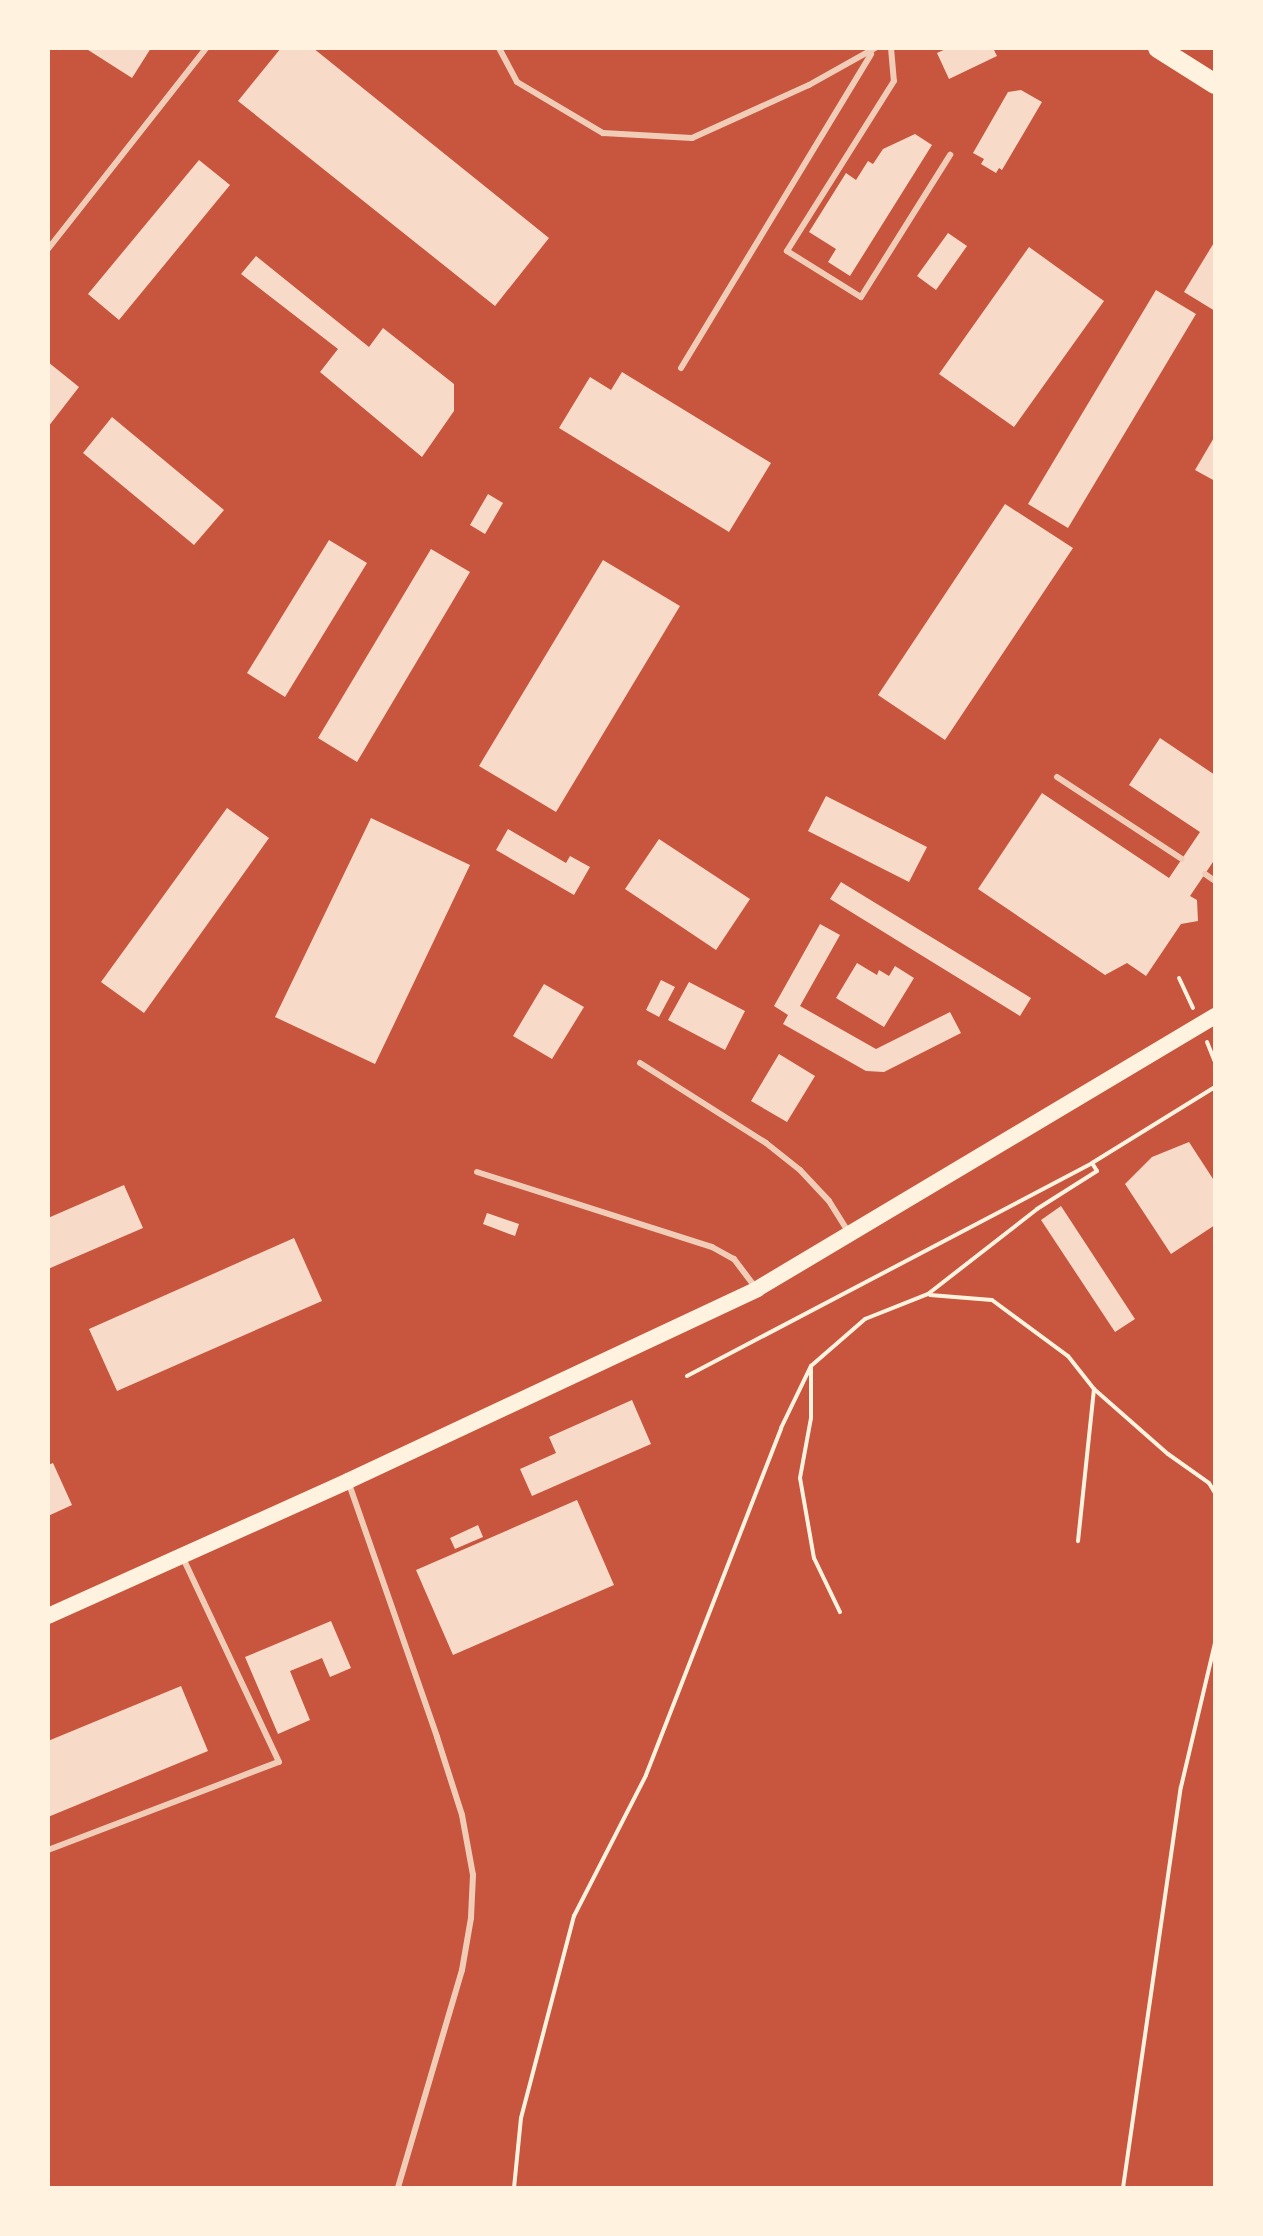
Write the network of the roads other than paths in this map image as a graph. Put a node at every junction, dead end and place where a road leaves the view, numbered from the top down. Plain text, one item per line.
1 (206, 48) edge
2 (499, 48) edge
3 (891, 48) edge
4 (1158, 48) edge
5 (874, 50) edge
6 (1215, 84) edge
7 (950, 155) dead end
8 (48, 249) edge
9 (681, 368) dead end
10 (1057, 777) dead end
11 (1182, 859) dead end
12 (1205, 874) dead end
13 (1215, 881) edge
14 (1215, 1016) edge
15 (640, 1063) dead end
16 (477, 1172) dead end
17 (849, 1234) junction
18 (757, 1289) junction
19 (348, 1481) junction
20 (182, 1555) junction
21 (48, 1616) edge
22 (48, 1850) edge
23 (398, 2188) edge

1 - 8 lane
2 - 5 lane
3 - 7 lane
4 - 6 main road
5 - 9 lane
10 - 11 lane
12 - 13 lane
14 - 17 main road
15 - 17 lane
16 - 18 lane
17 - 18 main road
18 - 19 main road
19 - 20 main road
19 - 23 lane
20 - 21 main road
20 - 22 lane

